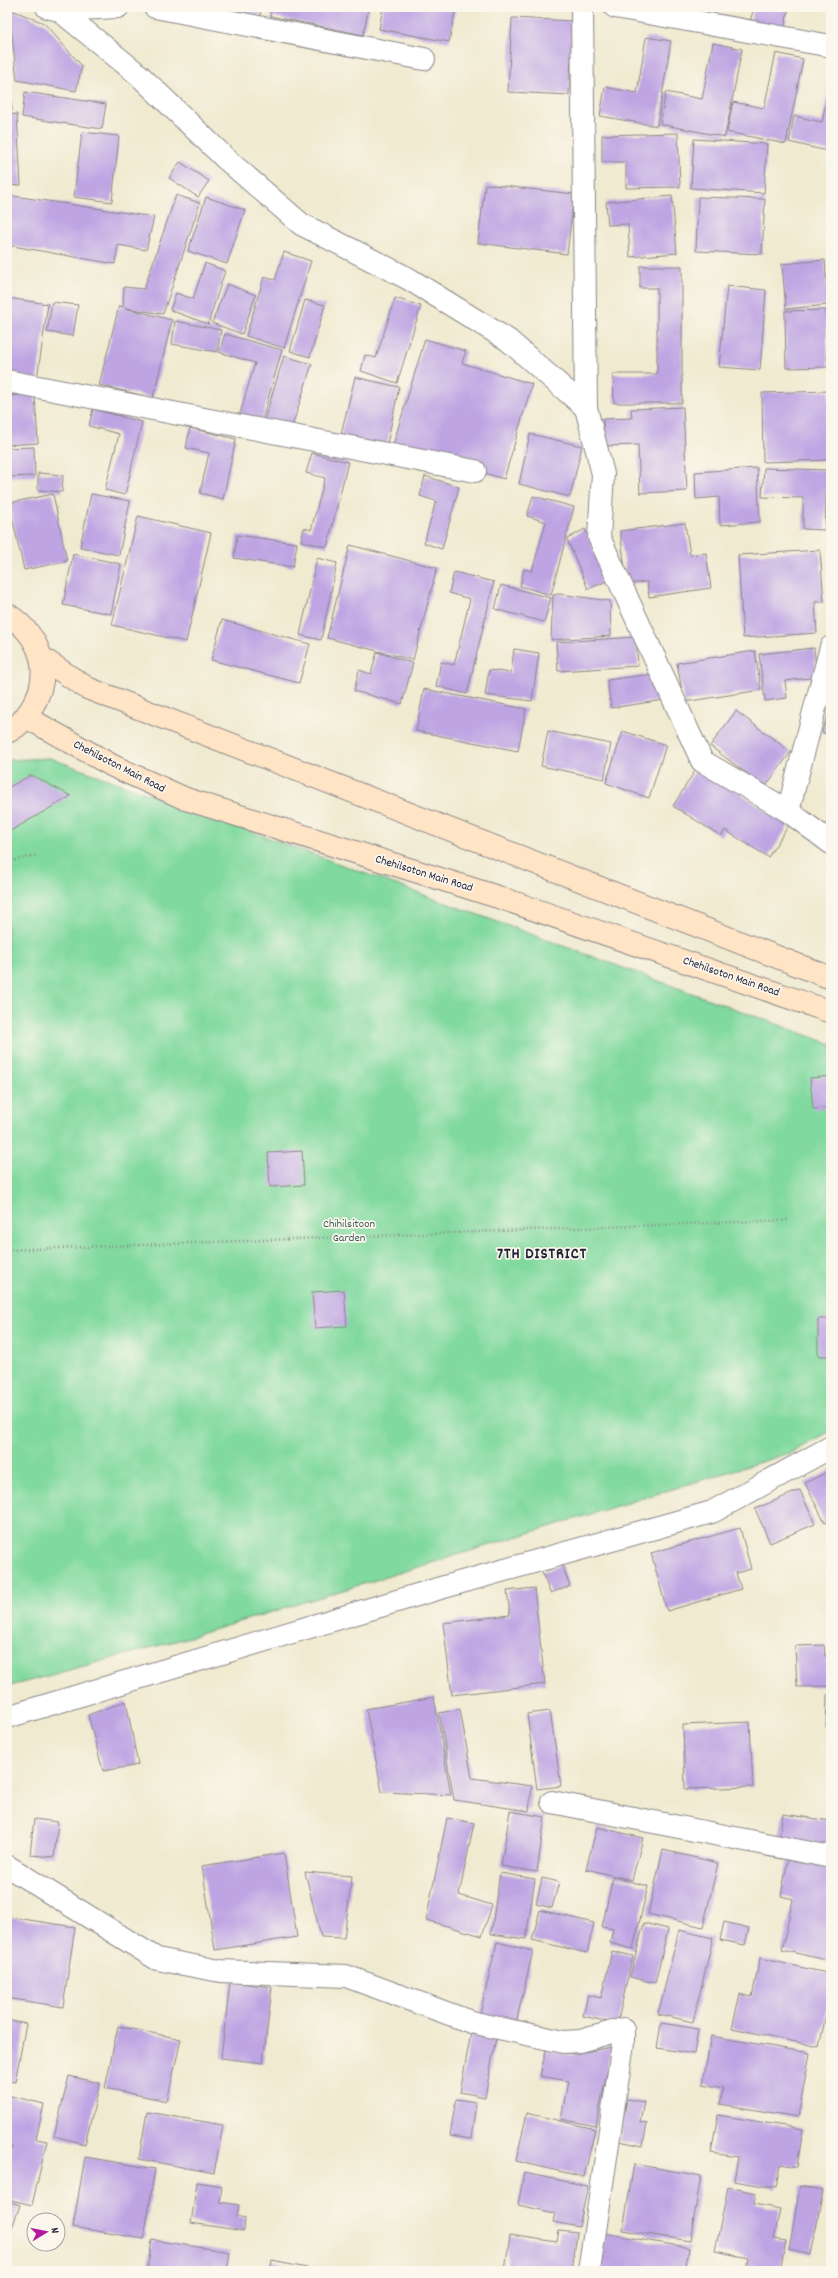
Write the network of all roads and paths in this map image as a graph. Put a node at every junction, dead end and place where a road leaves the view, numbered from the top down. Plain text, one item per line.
1 (118, 7) edge
2 (155, 7) edge
3 (582, 7) edge
4 (615, 7) edge
5 (55, 8) edge
6 (831, 46) edge
7 (424, 59) dead end
8 (7, 381) edge
9 (586, 408) junction
10 (475, 471) dead end
11 (7, 614) edge
12 (831, 647) edge
13 (42, 658) junction
14 (26, 717) junction
15 (7, 732) edge
16 (788, 811) junction
17 (831, 842) edge
18 (37, 855) dead end
19 (7, 862) edge
20 (831, 978) edge
21 (831, 1012) edge
22 (788, 1220) dead end
23 (7, 1250) edge
24 (831, 1447) edge
25 (7, 1717) edge
26 (552, 1802) dead end
27 (831, 1857) edge
28 (7, 1866) edge
29 (589, 2271) edge

1 - 5 street
2 - 7 street
3 - 9 street
4 - 6 street
5 - 9 street
8 - 10 street
9 - 16 street
11 - 13 main road
12 - 16 street
13 - 14 main road
13 - 20 main road
14 - 15 main road
14 - 21 main road, Chehilsoton Main Road
16 - 17 street
18 - 19 path
22 - 23 path
24 - 25 street
26 - 27 street
28 - 29 street

